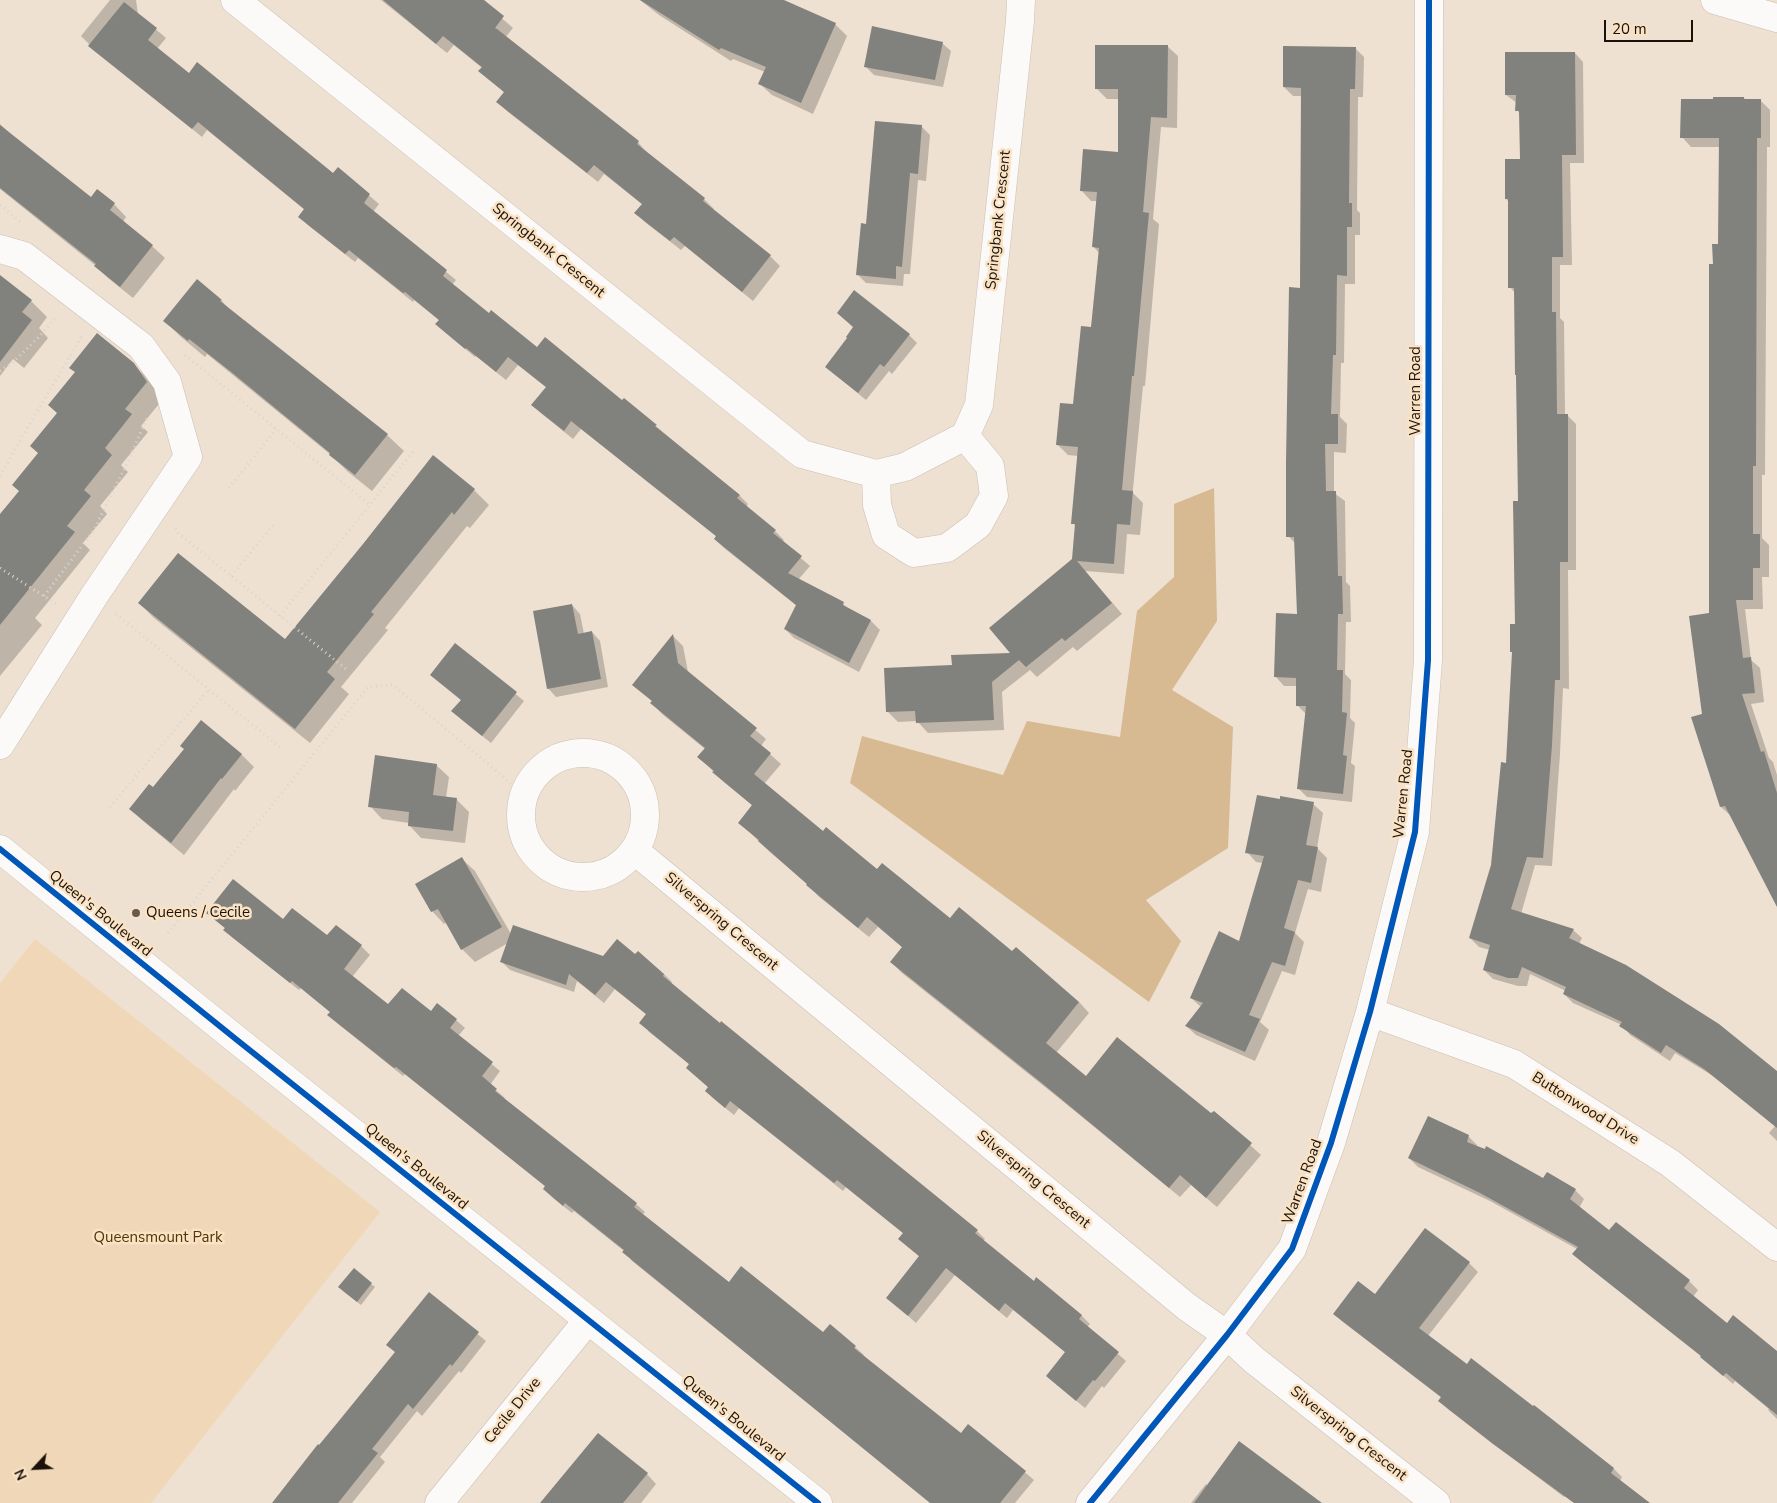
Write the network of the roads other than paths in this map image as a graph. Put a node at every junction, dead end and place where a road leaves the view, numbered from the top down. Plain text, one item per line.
1 (235, 0) edge
2 (1021, 0) edge
3 (1429, 0) edge
4 (1715, 0) edge
5 (1777, 18) edge
6 (0, 249) edge
7 (965, 436) junction
8 (876, 474) junction
9 (0, 745) edge
10 (0, 849) edge
11 (635, 851) junction
12 (1370, 1012) junction
13 (1777, 1247) edge
14 (588, 1320) junction
15 (1227, 1335) junction
16 (439, 1503) edge
17 (818, 1503) edge
18 (1090, 1503) edge
19 (1436, 1503) edge

1 - 8 street, Springbank Crescent
2 - 7 street, Springbank Crescent
3 - 12 street, Warren Road
4 - 5 street
6 - 9 street
7 - 8 street, Springbank Crescent
7 - 8 street
10 - 14 street, Queen's Boulevard
11 - 11 street
11 - 15 street, Silverspring Crescent
12 - 13 street, Buttonwood Drive
12 - 15 street, Warren Road
14 - 16 street, Cecile Drive
14 - 17 street, Queen's Boulevard
15 - 18 street, Warren Road
15 - 19 street, Silverspring Crescent

